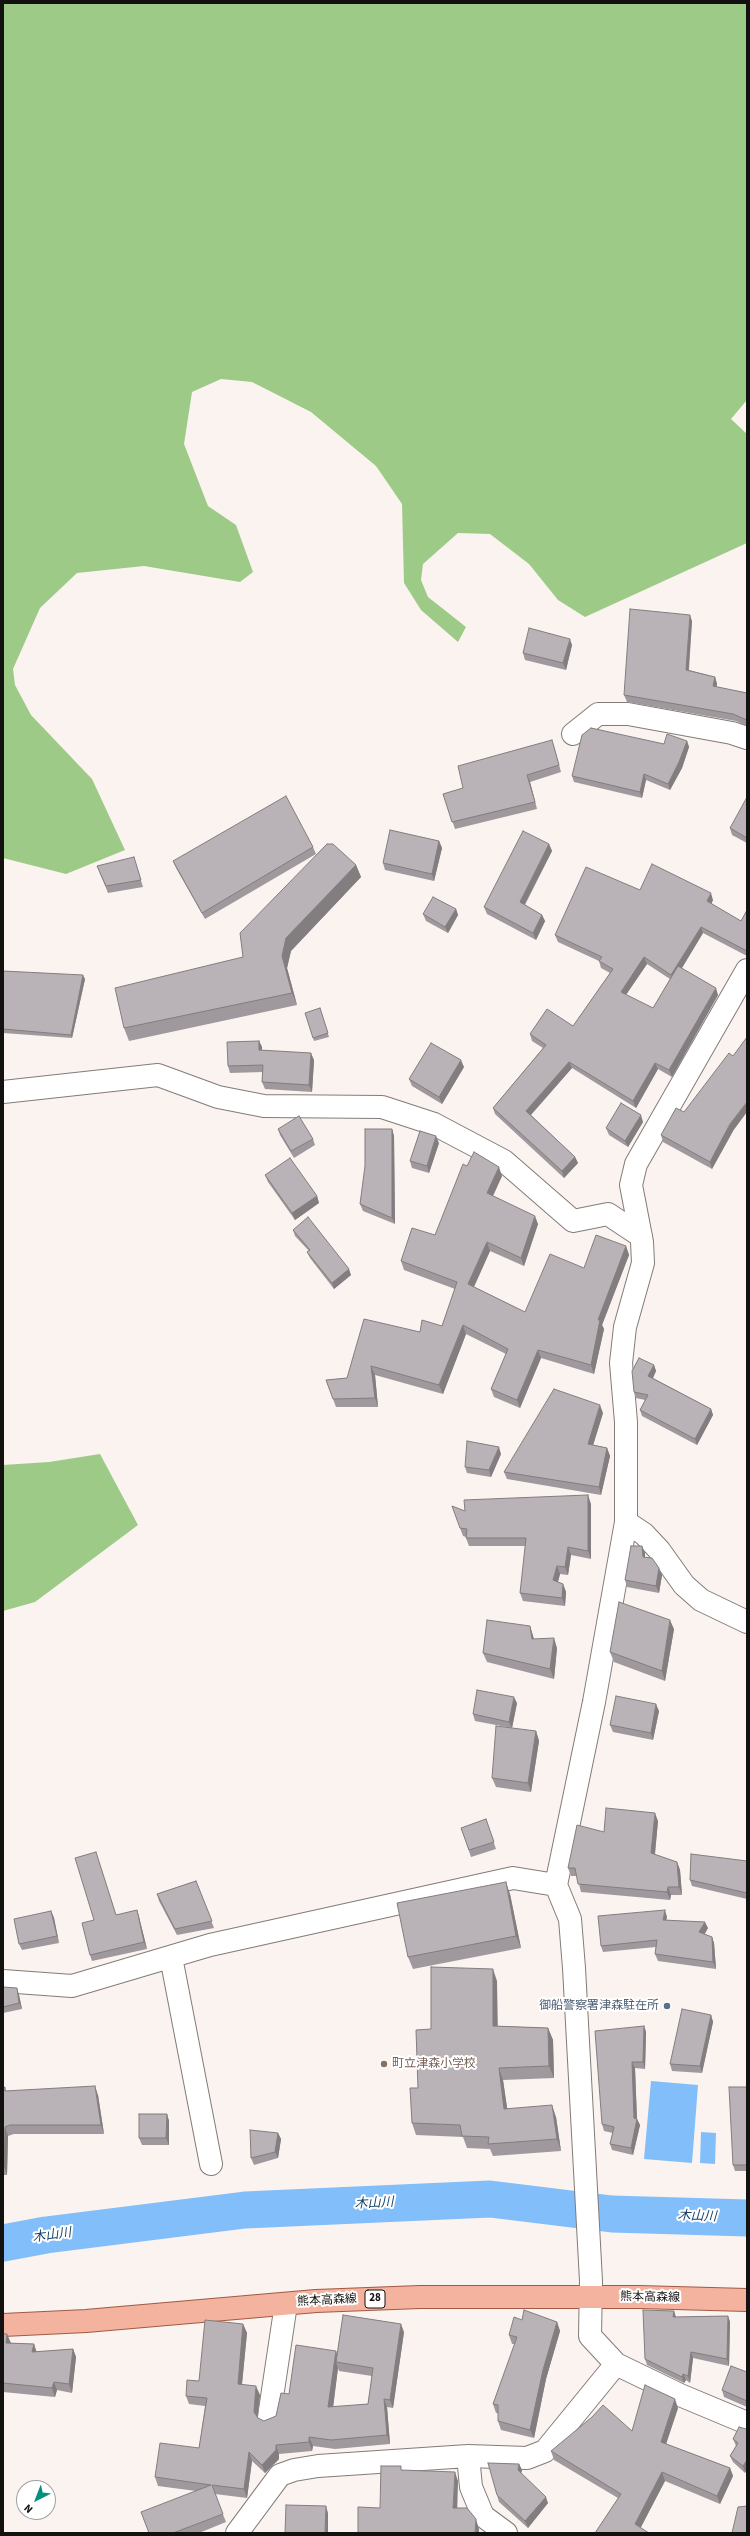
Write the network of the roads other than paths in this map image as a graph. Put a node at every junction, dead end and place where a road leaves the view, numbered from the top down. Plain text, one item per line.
1 (573, 734) dead end
2 (747, 738) edge
3 (747, 970) edge
4 (3, 1092) edge
5 (641, 1236) junction
6 (626, 1522) junction
7 (747, 1622) edge
8 (556, 1885) junction
9 (171, 1957) junction
10 (3, 1981) edge
11 (211, 2164) dead end
12 (591, 2289) junction
13 (747, 2300) edge
14 (286, 2304) junction
15 (3, 2325) edge
16 (616, 2364) junction
17 (269, 2417) edge
18 (747, 2423) edge
19 (468, 2456) junction
20 (237, 2533) edge
21 (506, 2533) edge

1 - 2 street
3 - 5 street
4 - 5 street
5 - 6 street
6 - 7 street
6 - 8 street
8 - 9 street
8 - 12 street
9 - 10 street
9 - 11 street
12 - 13 main road, 熊本高森線 / 28
12 - 14 main road, 熊本高森線 / 28
12 - 16 street
14 - 15 main road, 熊本高森線 / 28
14 - 17 street
16 - 18 street
16 - 19 street
19 - 20 street
19 - 21 street

